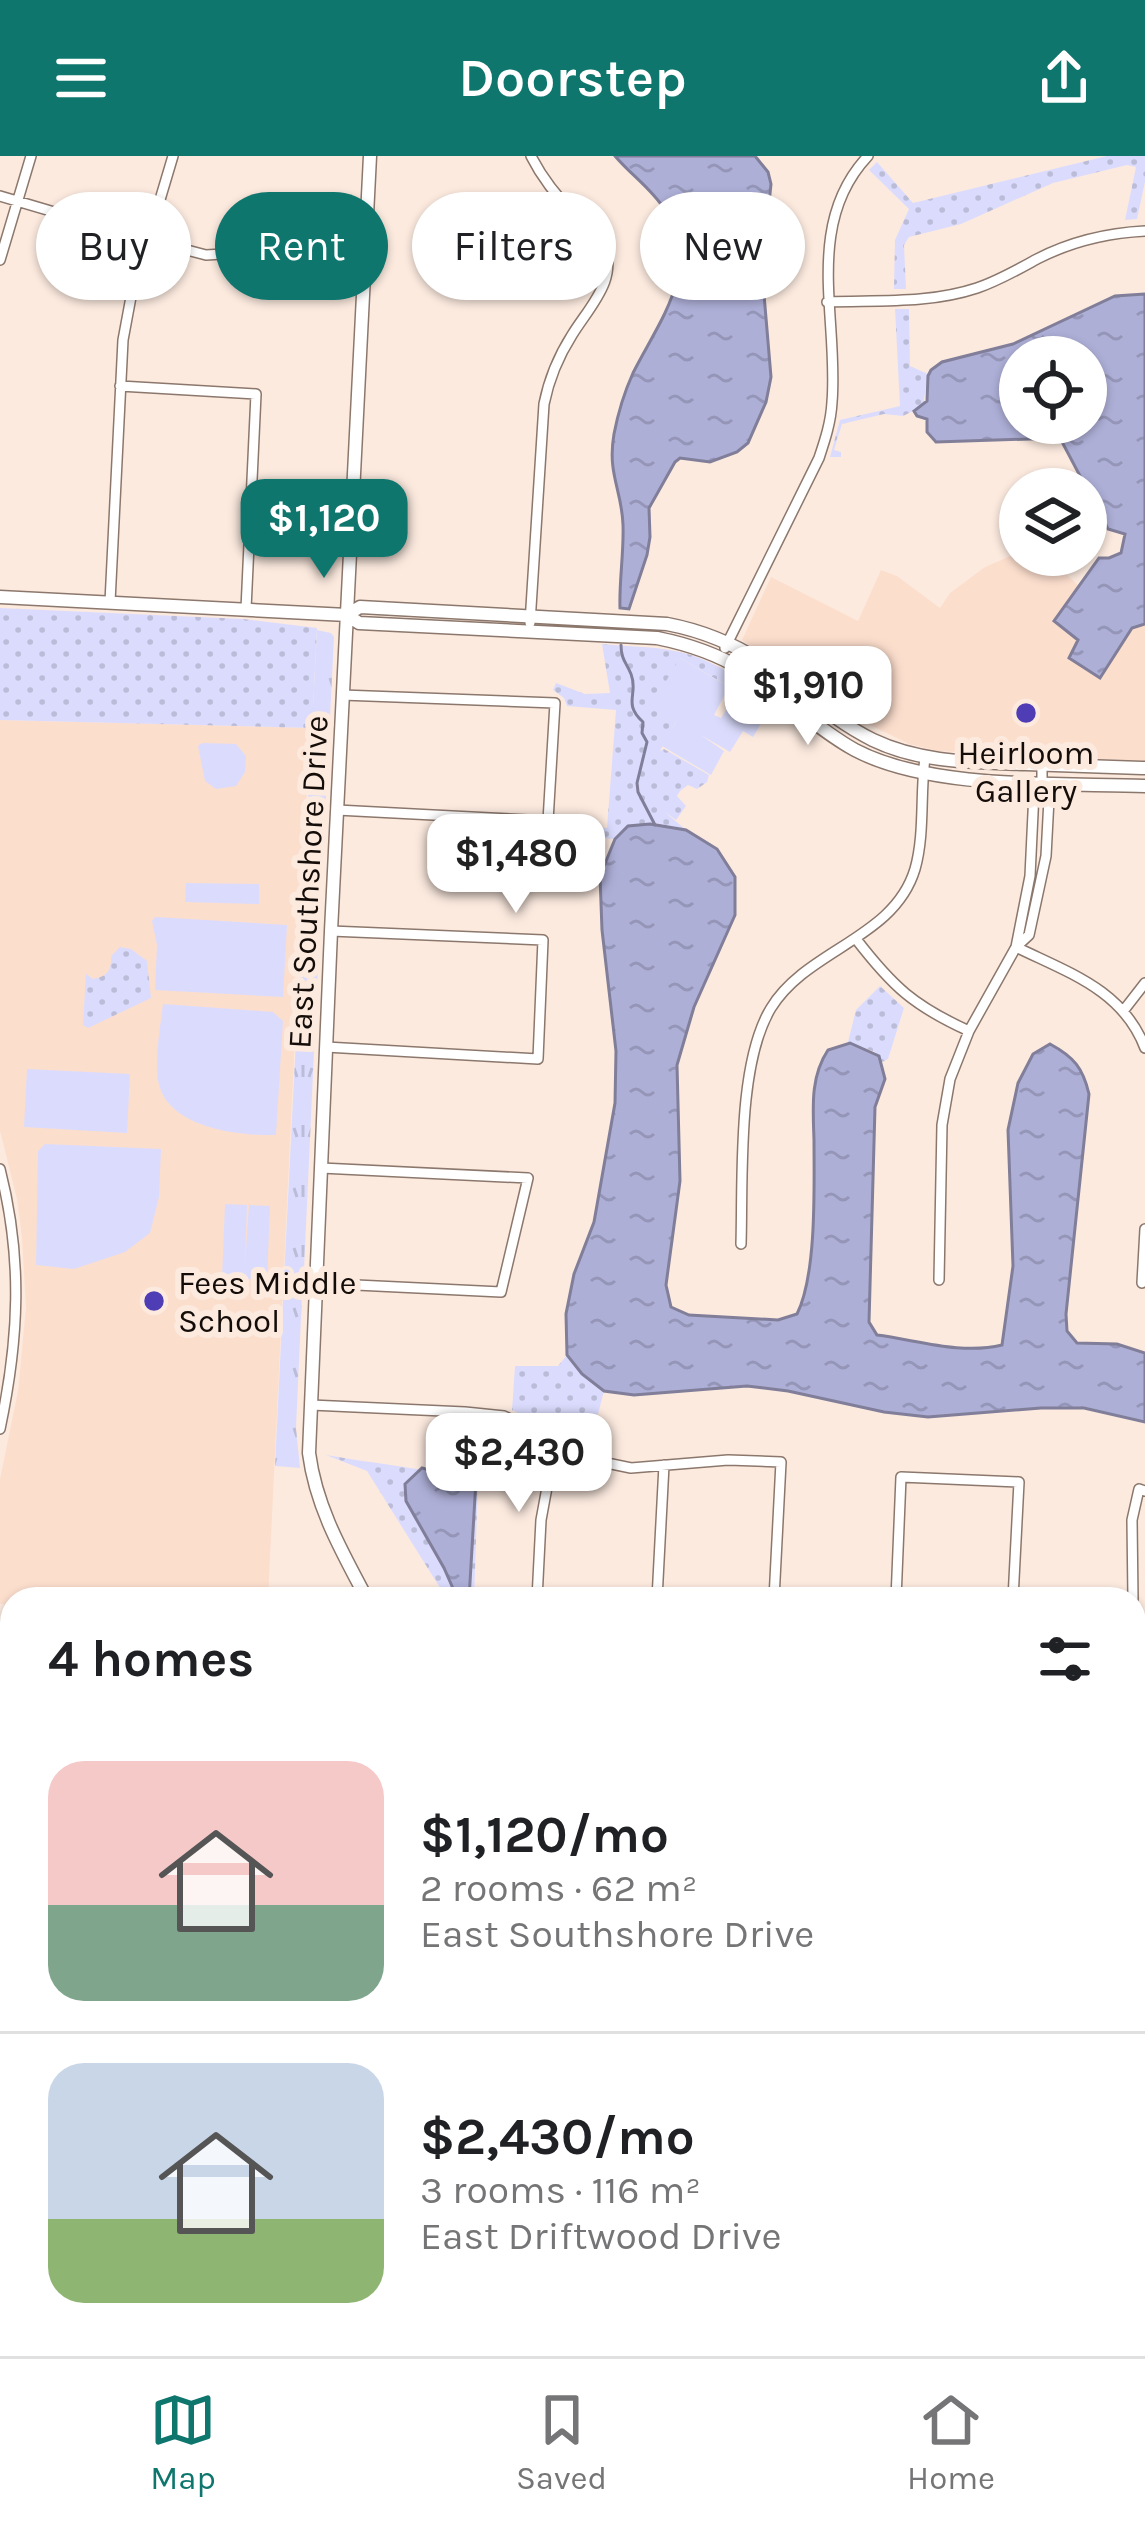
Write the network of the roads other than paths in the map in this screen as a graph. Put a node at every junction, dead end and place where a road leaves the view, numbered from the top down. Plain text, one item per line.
1 (31, 156) edge
2 (172, 156) edge
3 (370, 156) edge
4 (531, 156) edge
5 (868, 156) edge
6 (162, 192) edge
7 (0, 196) edge
8 (16, 200) junction
9 (36, 206) edge
10 (1145, 231) edge
11 (0, 260) edge
12 (130, 300) edge
13 (827, 302) junction
14 (120, 386) junction
15 (0, 597) edge
16 (110, 602) junction
17 (245, 609) junction
18 (347, 615) junction
19 (530, 615) junction
20 (530, 632) junction
21 (727, 643) junction
22 (719, 658) junction
23 (798, 689) junction
24 (342, 694) junction
25 (788, 702) junction
26 (925, 758) junction
27 (1042, 764) junction
28 (1145, 768) edge
29 (923, 774) junction
30 (1042, 782) junction
31 (1145, 786) edge
32 (338, 810) junction
33 (331, 931) junction
34 (856, 939) junction
35 (1016, 947) junction
36 (1145, 983) edge
37 (1124, 1010) junction
38 (969, 1031) junction
39 (326, 1047) junction
40 (1145, 1048) edge
41 (321, 1168) junction
42 (0, 1169) edge
43 (1145, 1229) edge
44 (741, 1244) dead end
45 (939, 1280) dead end
46 (315, 1283) junction
47 (1142, 1283) edge
48 (3, 1314) dead end
49 (17, 1315) junction
50 (310, 1405) junction
51 (0, 1429) edge
52 (566, 1448) junction
53 (664, 1466) junction
54 (1142, 1490) edge
55 (361, 1587) edge
56 (538, 1587) edge
57 (657, 1587) edge
58 (775, 1587) edge
59 (896, 1587) edge
60 (1014, 1587) edge
61 (1133, 1587) edge

1 - 8 street
2 - 6 street
3 - 18 street, East Southshore Drive
4 - 19 street
5 - 13 street
7 - 8 street
8 - 9 street
8 - 11 street
10 - 13 street
12 - 14 street
13 - 21 street
14 - 16 street
14 - 17 street
15 - 16 street
16 - 17 street
17 - 18 street
18 - 19 street
18 - 20 street
18 - 24 street, East Southshore Drive
19 - 20 street
19 - 21 street
20 - 22 street
21 - 22 street
21 - 23 street
22 - 25 street
23 - 25 street
23 - 26 street
24 - 32 street, East Southshore Drive
24 - 32 street
25 - 29 street
26 - 27 street
26 - 29 street
27 - 28 street
27 - 30 street
29 - 30 street
29 - 34 street
30 - 31 street
30 - 35 street
32 - 33 street, East Southshore Drive
33 - 39 street, East Southshore Drive
33 - 39 street
34 - 38 street
34 - 44 street
35 - 37 street
35 - 38 street
36 - 37 street
37 - 40 street
38 - 45 street
39 - 41 street, East Southshore Drive
41 - 46 street, East Southshore Drive
41 - 46 street
42 - 49 street
43 - 47 street
46 - 50 street, East Southshore Drive
48 - 49 street
49 - 51 street
50 - 52 street
50 - 55 street, East Southshore Drive
52 - 53 street
52 - 56 street
53 - 57 street
53 - 58 street
54 - 61 street
59 - 60 street

